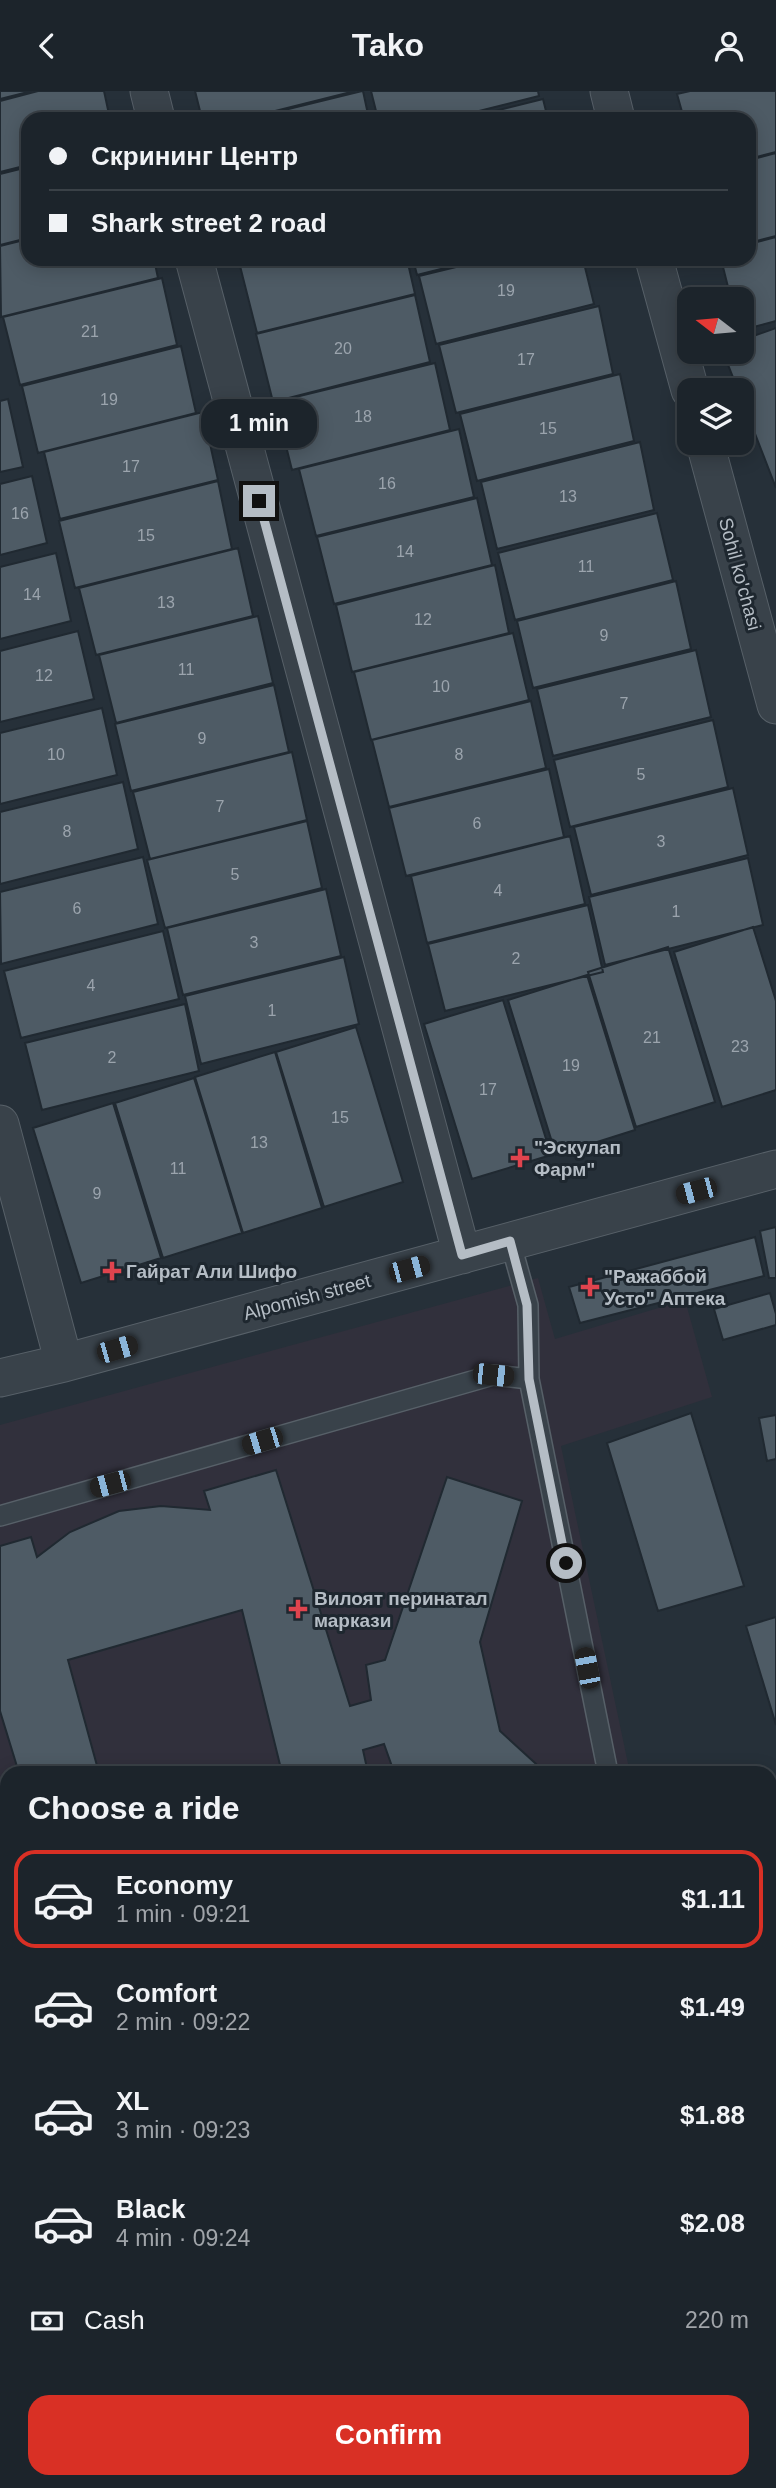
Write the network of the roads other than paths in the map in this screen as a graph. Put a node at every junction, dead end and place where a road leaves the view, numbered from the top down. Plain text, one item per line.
1 (149, 91) edge
2 (609, 91) edge
3 (154, 112) edge
4 (614, 112) edge
5 (196, 266) edge
6 (656, 266) edge
7 (687, 378) edge
8 (708, 455) edge
9 (776, 705) edge
10 (0, 1124) edge
11 (776, 1169) edge
12 (510, 1241) junction
13 (462, 1255) junction
14 (64, 1363) junction
15 (0, 1378) edge
16 (529, 1379) junction
17 (0, 1516) edge
18 (607, 1766) edge

1 - 3 street
2 - 4 street
5 - 13 street
6 - 7 street
8 - 9 street, Sohil ko'chasi
10 - 14 street
11 - 12 street, Alpomish street
12 - 13 street, Alpomish street
12 - 16 lane
13 - 14 street, Alpomish street
14 - 15 street, Alpomish street
16 - 17 lane
16 - 18 lane

